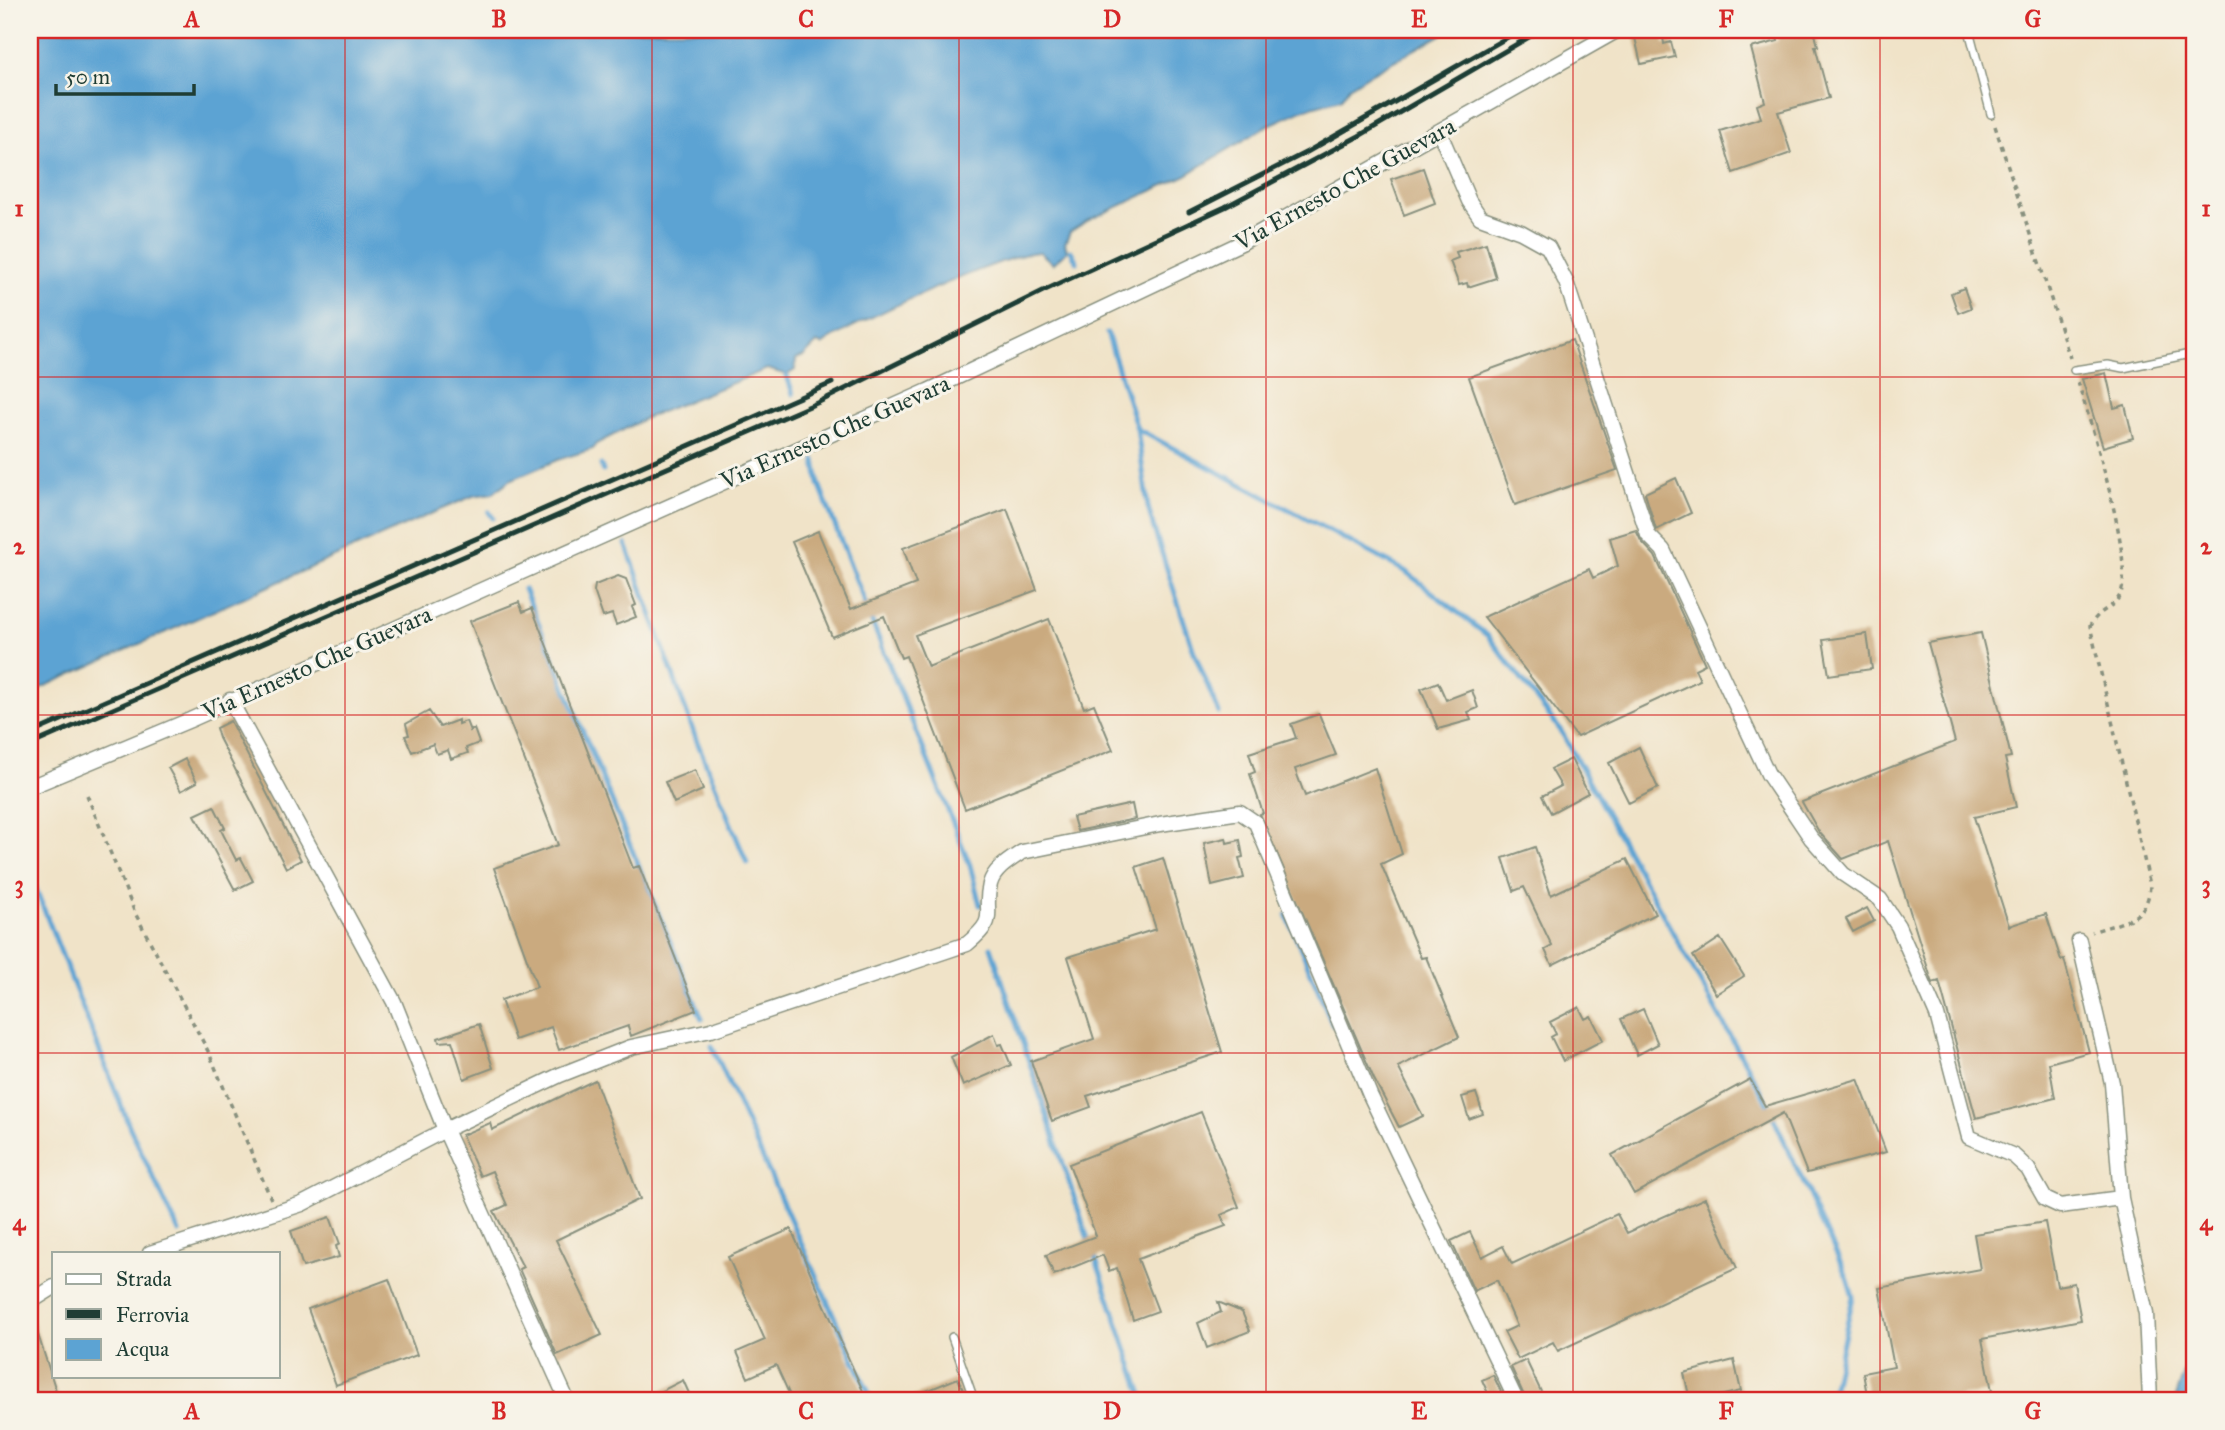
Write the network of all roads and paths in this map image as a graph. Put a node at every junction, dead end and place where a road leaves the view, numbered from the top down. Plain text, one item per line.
1 (1618, 30) edge
2 (1969, 30) edge
3 (2192, 30) edge
4 (2195, 76) edge
5 (1991, 114) joint
6 (1439, 131) junction
7 (2195, 353) edge
8 (2074, 370) junction
9 (229, 700) junction
10 (30, 787) edge
11 (87, 795) dead end
12 (2079, 941) joint
13 (445, 1130) junction
14 (2122, 1198) junction
15 (276, 1214) junction
16 (153, 1252) edge
17 (52, 1288) edge
18 (30, 1303) edge
19 (952, 1337) dead end
20 (567, 1400) edge
21 (974, 1400) edge
22 (1516, 1400) edge
23 (2150, 1400) edge

1 - 6 street, Via Ernesto Che Guevara
2 - 5 lane
3 - 4 lane
5 - 8 path
6 - 9 street, Via Ernesto Che Guevara
6 - 14 street
7 - 8 lane
8 - 12 path
9 - 10 street, Via Ernesto Che Guevara
9 - 13 street
11 - 15 path
12 - 14 street
13 - 15 street
13 - 20 street
13 - 22 street
14 - 23 street
15 - 16 street
17 - 18 street
19 - 21 lane

